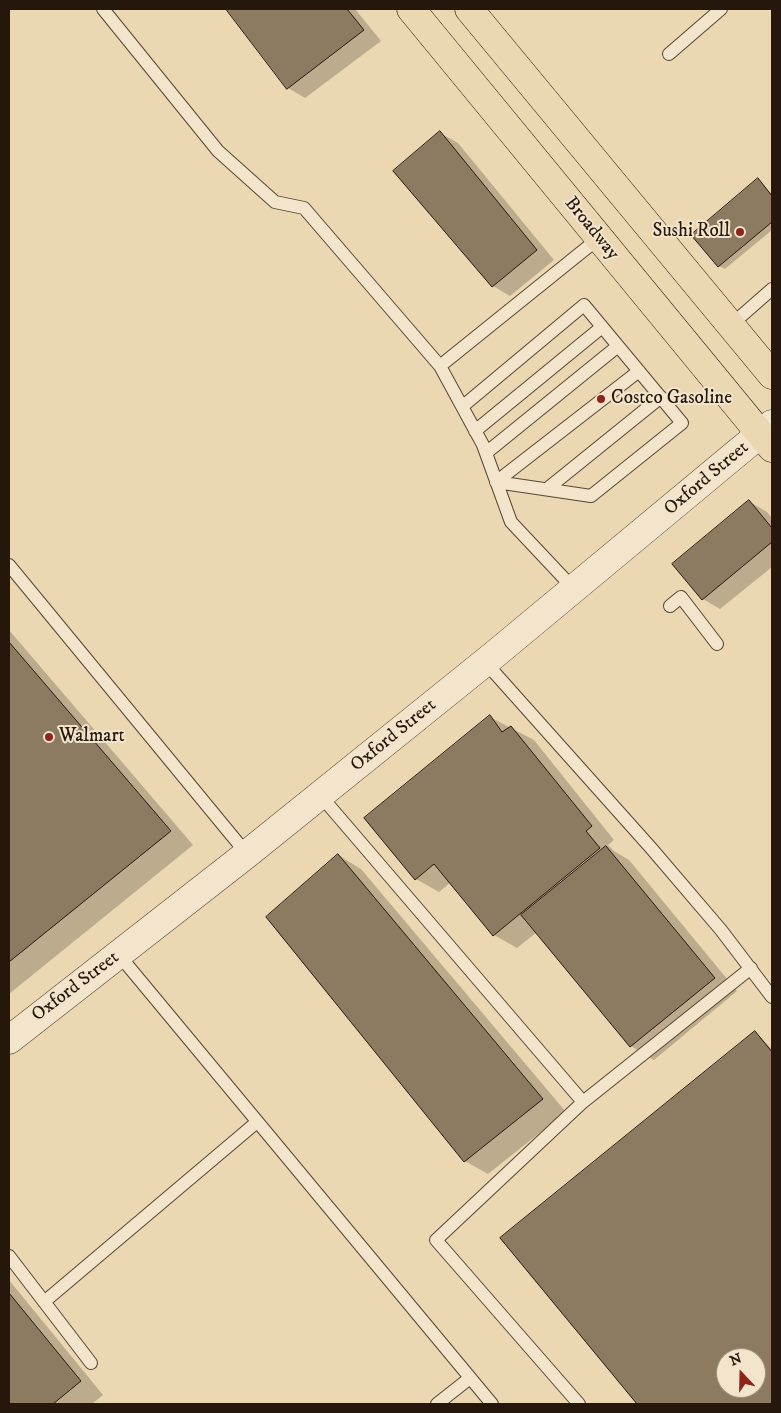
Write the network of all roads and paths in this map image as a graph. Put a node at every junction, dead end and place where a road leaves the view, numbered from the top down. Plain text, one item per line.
1 (103, 9) edge
2 (410, 9) edge
3 (470, 9) edge
4 (721, 9) edge
5 (669, 54) dead end
6 (599, 238) junction
7 (772, 290) edge
8 (731, 325) junction
9 (602, 327) junction
10 (618, 346) junction
11 (440, 366) junction
12 (639, 371) junction
13 (772, 375) edge
14 (661, 398) junction
15 (463, 406) junction
16 (476, 431) junction
17 (768, 435) edge
18 (486, 453) junction
19 (496, 482) junction
20 (547, 489) junction
21 (9, 565) edge
22 (574, 589) junction
23 (670, 606) dead end
24 (717, 644) dead end
25 (485, 662) junction
26 (320, 795) junction
27 (247, 854) junction
28 (119, 955) junction
29 (751, 968) junction
30 (772, 996) edge
31 (9, 1040) edge
32 (583, 1102) junction
33 (257, 1122) junction
34 (9, 1256) edge
35 (44, 1302) junction
36 (91, 1363) dead end
37 (470, 1378) junction
38 (437, 1404) edge
39 (492, 1404) edge
40 (579, 1404) edge

1 - 11 lane
2 - 6 main road, Broadway
3 - 8 main road
4 - 5 lane
6 - 11 lane
6 - 17 main road, Broadway
7 - 8 lane
8 - 13 main road
9 - 10 lane
9 - 15 lane
9 - 16 lane
10 - 12 lane
10 - 18 lane
11 - 15 lane
12 - 14 lane
12 - 19 lane
14 - 20 lane
14 - 20 lane
15 - 16 lane
16 - 18 lane
17 - 22 street, Oxford Street
18 - 19 lane
19 - 20 lane
19 - 22 lane
21 - 27 lane
22 - 25 street, Oxford Street
23 - 24 lane
25 - 26 street, Oxford Street
25 - 29 lane
26 - 27 street, Oxford Street
26 - 32 lane
27 - 28 street, Oxford Street
28 - 31 street, Oxford Street
28 - 33 lane
29 - 30 lane
29 - 32 lane
32 - 40 lane
33 - 35 lane
33 - 37 lane
34 - 35 lane
35 - 36 lane
37 - 38 lane
37 - 39 lane

